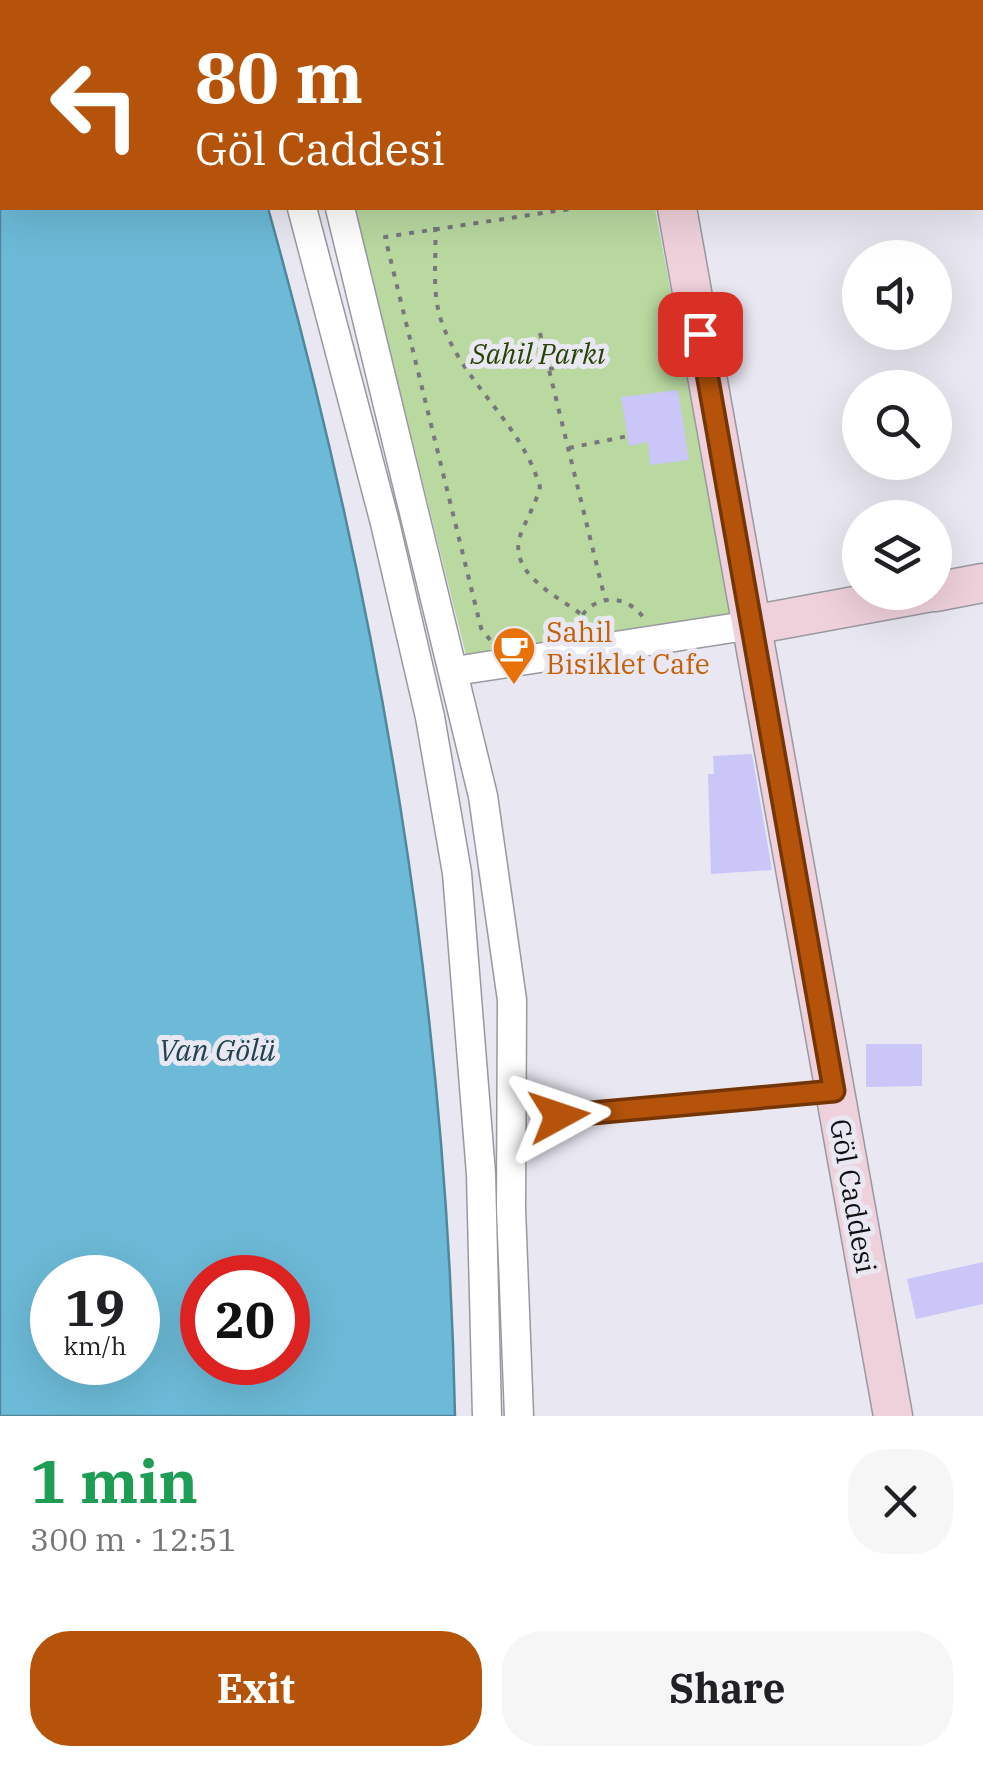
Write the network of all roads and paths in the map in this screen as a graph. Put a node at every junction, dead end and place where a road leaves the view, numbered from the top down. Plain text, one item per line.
1 (303, 210) edge
2 (341, 210) edge
3 (562, 210) edge
4 (677, 210) edge
5 (435, 228) junction
6 (540, 334) dead end
7 (595, 362) dead end
8 (549, 369) junction
9 (628, 436) dead end
10 (568, 448) junction
11 (983, 583) edge
12 (952, 589) edge
13 (605, 599) junction
14 (842, 609) edge
15 (581, 614) junction
16 (752, 625) junction
17 (648, 641) junction
18 (577, 651) junction
19 (512, 662) junction
20 (456, 670) junction
21 (834, 1091) junction
22 (559, 1116) dead end
23 (487, 1416) edge
24 (519, 1416) edge
25 (892, 1416) edge

1 - 23 street
2 - 20 street
3 - 5 path
4 - 16 street, Göl Caddesi
5 - 15 path
5 - 19 path
6 - 8 path
7 - 8 path
8 - 10 path
9 - 10 path
10 - 13 path
11 - 12 street
13 - 15 path
13 - 17 path
14 - 16 street
15 - 18 path
16 - 17 street
16 - 21 street, Göl Caddesi
17 - 18 street
18 - 19 street
19 - 20 street
20 - 24 street
21 - 22 lane
21 - 25 street, Göl Caddesi

